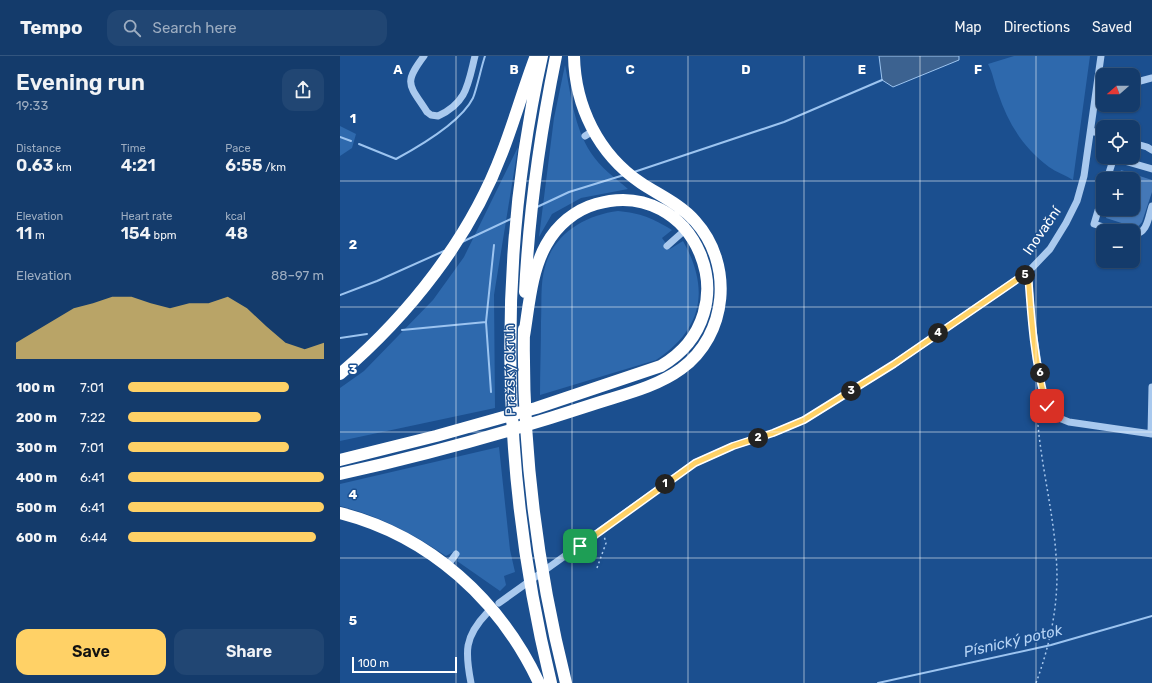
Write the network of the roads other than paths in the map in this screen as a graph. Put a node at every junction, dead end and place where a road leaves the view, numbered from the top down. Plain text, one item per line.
1 (424, 56) edge
2 (475, 56) edge
3 (536, 56) edge
4 (542, 56) edge
5 (556, 56) edge
6 (574, 56) edge
7 (1101, 56) edge
8 (1101, 68) edge
9 (1152, 78) edge
10 (1140, 81) edge
11 (1096, 107) edge
12 (1090, 131) junction
13 (1096, 132) edge
14 (1140, 145) edge
15 (1152, 150) edge
16 (1136, 164) edge
17 (1152, 169) edge
18 (1152, 206) edge
19 (1096, 216) edge
20 (1096, 225) edge
21 (686, 230) junction
22 (1140, 233) edge
23 (667, 246) dead end
24 (1028, 272) junction
25 (524, 304) junction
26 (511, 305) junction
27 (524, 336) junction
28 (340, 374) edge
29 (1152, 387) edge
30 (1152, 401) edge
31 (1152, 434) edge
32 (340, 460) edge
33 (340, 474) edge
34 (340, 513) edge
35 (456, 554) dead end
36 (448, 565) junction
37 (499, 603) dead end
38 (487, 613) dead end
39 (471, 683) edge
40 (539, 683) edge
41 (552, 683) edge
42 (566, 683) edge

1 - 2 street
3 - 28 highway
4 - 26 highway, Pražský okruh
5 - 25 highway, Pražský okruh
6 - 33 highway
7 - 8 street, Inovační
9 - 10 street
11 - 12 street, Inovační
12 - 13 street
12 - 24 street, Inovační
14 - 15 street
16 - 17 street
18 - 22 street
19 - 20 street
21 - 23 street
21 - 27 highway
21 - 32 highway
24 - 31 street, Inovační
24 - 37 street
25 - 26 street
25 - 27 highway, Pražský okruh
26 - 41 highway, Pražský okruh
27 - 42 highway, Pražský okruh
29 - 30 street
30 - 31 street
34 - 36 highway
35 - 36 street
36 - 40 highway
38 - 39 street

